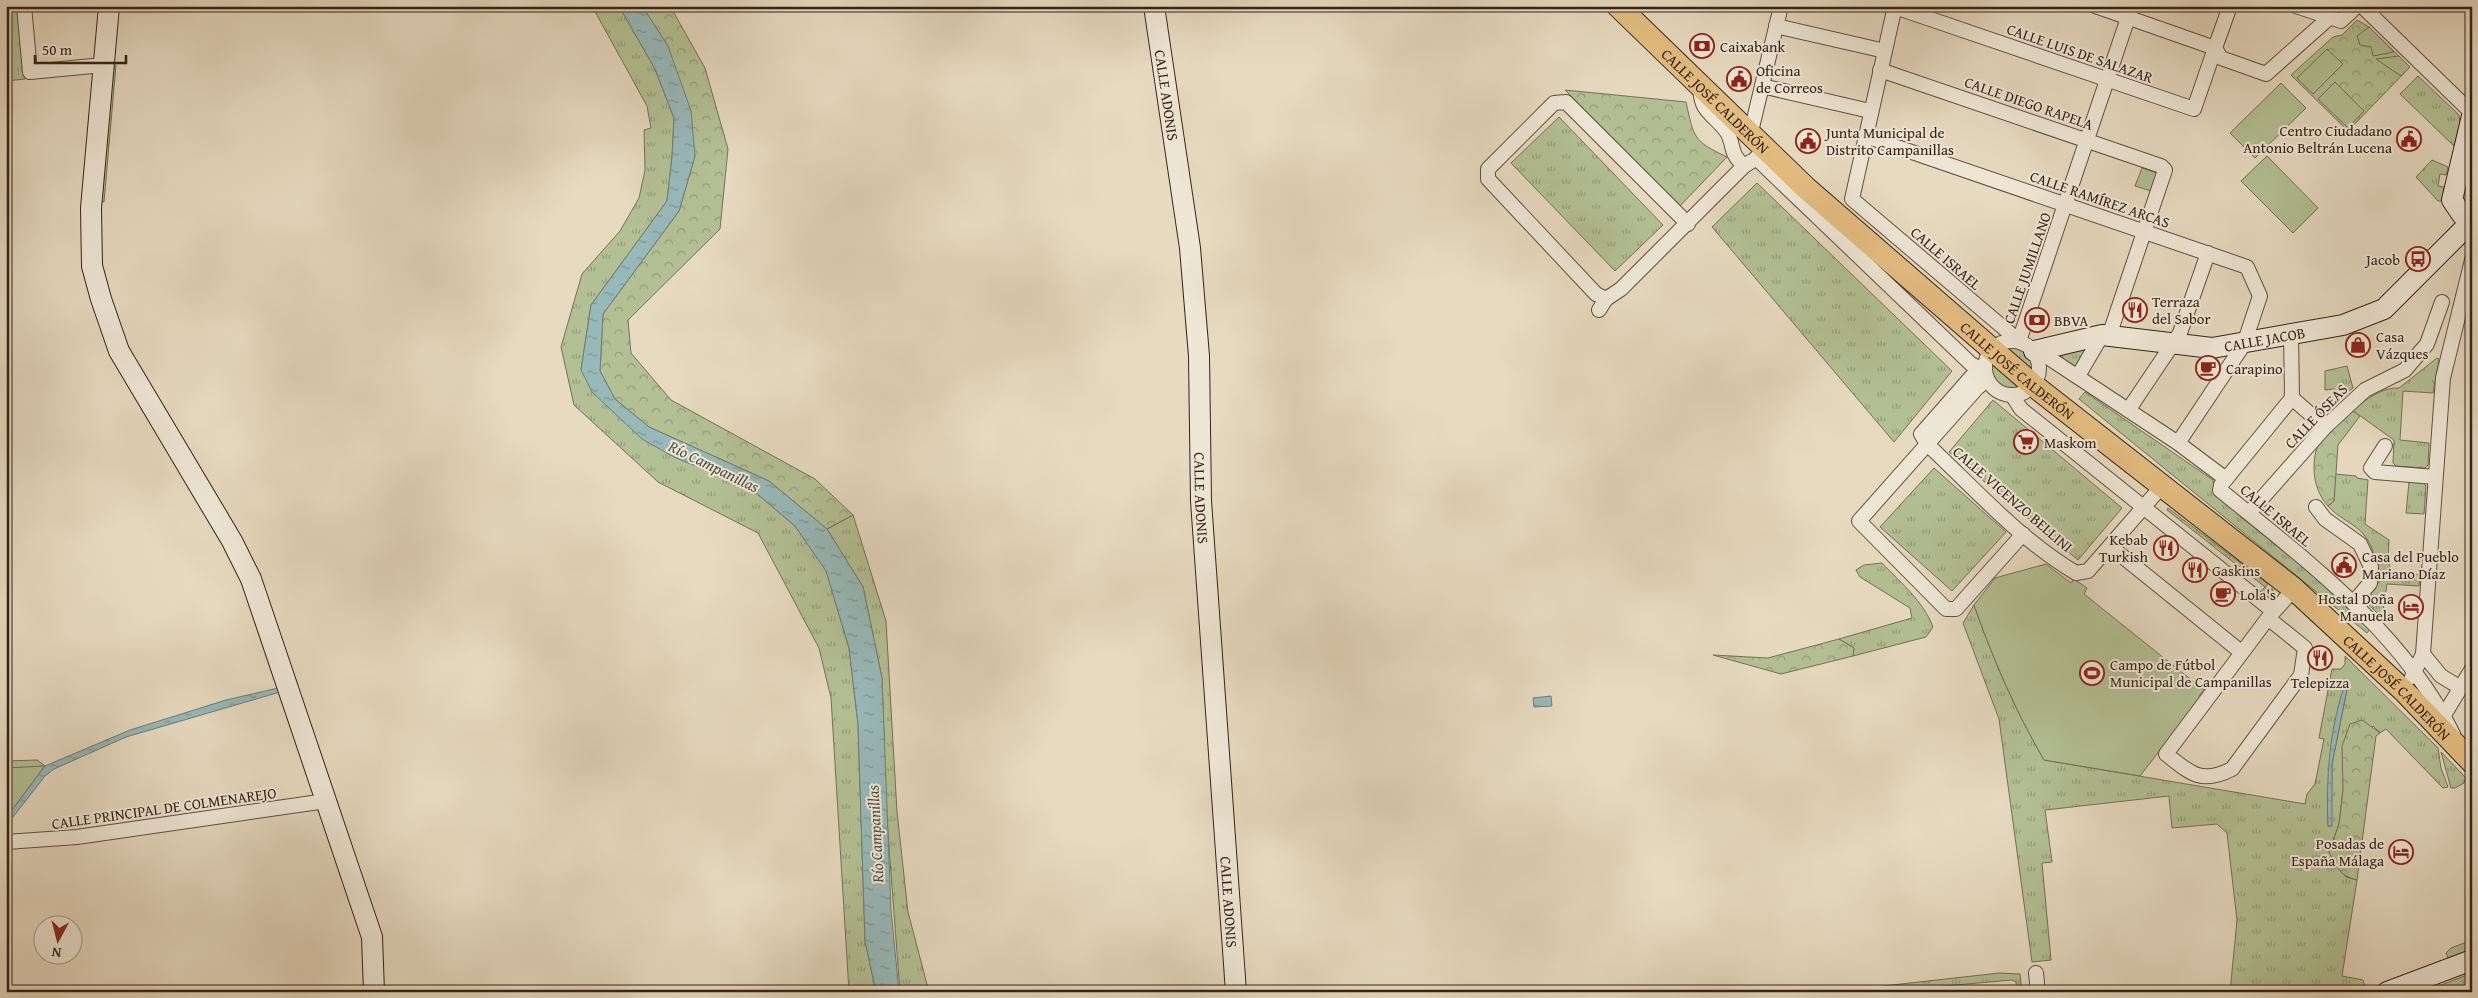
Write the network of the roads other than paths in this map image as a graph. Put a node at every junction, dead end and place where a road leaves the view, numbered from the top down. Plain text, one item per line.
1 (24, 6) edge
2 (109, 6) edge
3 (1154, 6) edge
4 (1618, 6) edge
5 (1781, 6) edge
6 (1895, 6) edge
7 (2095, 6) edge
8 (2230, 6) edge
9 (2296, 6) edge
10 (2357, 6) edge
11 (2362, 6) edge
12 (2130, 12) edge
13 (2329, 18) junction
14 (1776, 26) junction
15 (2215, 48) junction
16 (1885, 51) junction
17 (103, 65) junction
18 (1880, 70) junction
19 (2107, 80) junction
20 (1699, 86) junction
21 (1762, 86) junction
22 (1870, 112) junction
23 (2472, 114) edge
24 (1865, 136) junction
25 (2088, 140) junction
26 (1754, 152) junction
27 (2066, 205) junction
28 (1688, 224) junction
29 (2469, 226) edge
30 (2146, 231) junction
31 (2208, 253) junction
32 (2472, 260) edge
33 (2442, 302) dead end
34 (2291, 334) junction
35 (2106, 335) junction
36 (2244, 344) junction
37 (2172, 345) junction
38 (2031, 347) junction
39 (1993, 348) junction
40 (1986, 375) junction
41 (2078, 376) junction
42 (2033, 384) junction
43 (2012, 395) junction
44 (2292, 398) junction
45 (2128, 409) junction
46 (2325, 427) junction
47 (2178, 443) junction
48 (1927, 444) junction
49 (2385, 446) dead end
50 (2435, 477) junction
51 (2226, 478) junction
52 (2162, 486) junction
53 (2316, 506) dead end
54 (2144, 508) junction
55 (2249, 514) junction
56 (2023, 534) junction
57 (2111, 546) junction
58 (2294, 589) junction
59 (2354, 602) junction
60 (2270, 614) junction
61 (2241, 652) junction
62 (2423, 654) junction
63 (2472, 669) edge
64 (2409, 681) junction
65 (2461, 688) junction
66 (2444, 716) junction
67 (2466, 756) edge
68 (326, 802) junction
69 (6, 842) edge
70 (2472, 960) edge
71 (2036, 973) dead end
72 (374, 992) edge
73 (1236, 992) edge
74 (2038, 992) edge
75 (2387, 992) edge

1 - 17 street
2 - 17 street
3 - 73 street, CALLE ADONIS
4 - 20 main road, CALLE JOSÉ CALDERÓN
5 - 14 street
6 - 16 street
6 - 19 street, CALLE LUIS DE SALAZAR
7 - 12 street
8 - 15 street
9 - 13 street
10 - 13 street
11 - 23 street
12 - 15 street
12 - 19 street, CALLE JUMILLANO
13 - 15 street
14 - 16 street
14 - 21 street
15 - 19 street, CALLE LUIS DE SALAZAR
16 - 18 street
17 - 68 street
18 - 22 street
18 - 25 street, CALLE DIEGO RAPELA
19 - 25 street, CALLE JUMILLANO
20 - 26 main road, CALLE JOSÉ CALDERÓN
20 - 26 street
21 - 22 street
21 - 26 street
22 - 24 street
23 - 29 street, CALLE JACOB
24 - 27 street, CALLE RAMÍREZ ARCAS
24 - 38 street, CALLE ISRAEL
25 - 27 street, CALLE JUMILLANO
25 - 30 street, CALLE DIEGO RAPELA
26 - 28 street
26 - 39 main road, CALLE JOSÉ CALDERÓN
26 - 40 street, CALLE JOSÉ CALDERÓN
27 - 30 street, CALLE RAMÍREZ ARCAS
27 - 38 street, CALLE JUMILLANO
28 - 28 street
29 - 34 street, CALLE JACOB
30 - 31 street, CALLE RAMÍREZ ARCAS
30 - 35 street
31 - 36 street, CALLE RAMÍREZ ARCAS
31 - 37 street
32 - 50 street
33 - 46 street, CALLE ÓSEAS
34 - 36 street, CALLE JACOB
34 - 44 street
35 - 37 street, CALLE JACOB
35 - 38 street, CALLE JACOB
35 - 41 street
36 - 37 street, CALLE JACOB
36 - 47 street, CALLE RAMÍREZ ARCAS
37 - 45 street
38 - 39 street
38 - 41 street, CALLE ISRAEL
38 - 42 street
39 - 40 street
39 - 42 main road, CALLE JOSÉ CALDERÓN
40 - 43 street, CALLE JOSÉ CALDERÓN
40 - 48 street
41 - 45 street, CALLE ISRAEL
42 - 43 street
42 - 52 main road, CALLE JOSÉ CALDERÓN
43 - 54 street, CALLE JOSÉ CALDERÓN
44 - 46 street
44 - 51 street
45 - 47 street, CALLE ISRAEL
46 - 55 street, CALLE ÓSEAS
47 - 51 street, CALLE ISRAEL
48 - 56 street, CALLE VICENZO BELLINI
48 - 56 street
49 - 50 street
50 - 62 street
51 - 55 street, CALLE ISRAEL
52 - 54 street, CALLE VICENZO BELLINI
52 - 58 main road, CALLE JOSÉ CALDERÓN
53 - 59 street
54 - 57 street, CALLE VICENZO BELLINI
54 - 60 street, CALLE JOSÉ CALDERÓN
55 - 59 street, CALLE ISRAEL
56 - 57 street, CALLE VICENZO BELLINI
57 - 61 street
58 - 60 street
58 - 64 main road, CALLE JOSÉ CALDERÓN
59 - 64 street, CALLE ISRAEL
60 - 61 street
60 - 61 street, CALLE JOSÉ CALDERÓN
62 - 64 street
62 - 65 street
63 - 65 street
64 - 66 street, CALLE ISRAEL
64 - 67 main road, CALLE JOSÉ CALDERÓN
65 - 66 street
66 - 67 street, CALLE ISRAEL
68 - 69 street, CALLE PRINCIPAL DE COLMENAREJO
68 - 72 street
70 - 75 street
71 - 74 street

